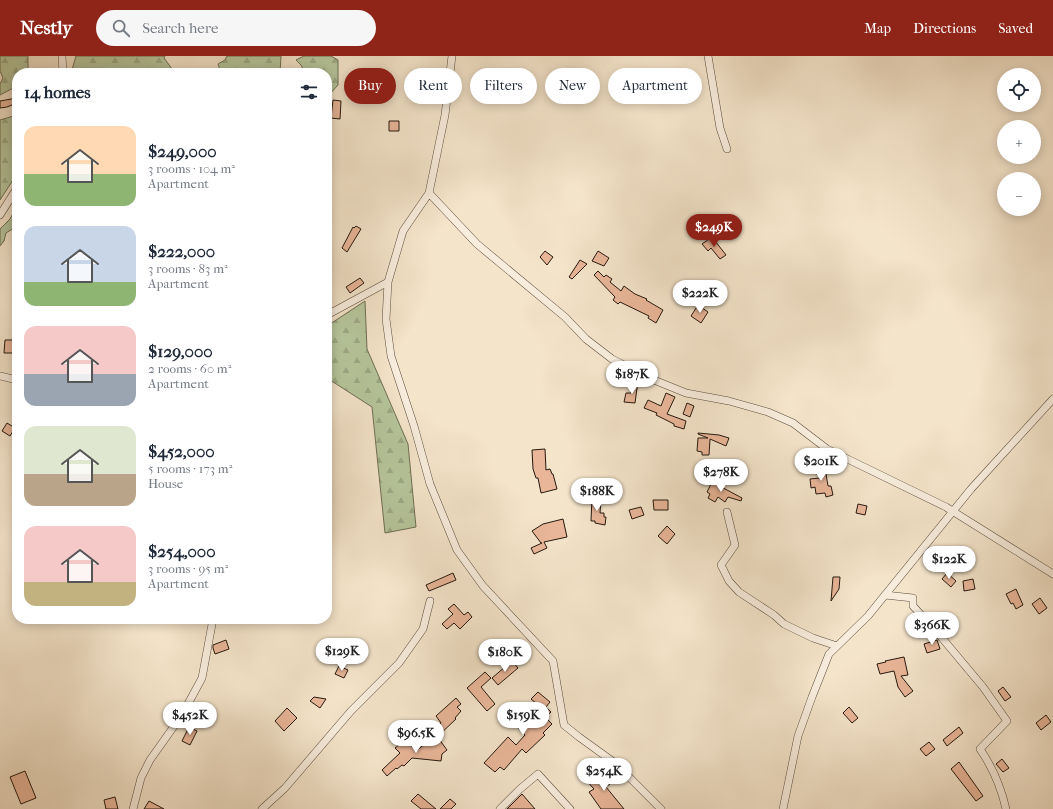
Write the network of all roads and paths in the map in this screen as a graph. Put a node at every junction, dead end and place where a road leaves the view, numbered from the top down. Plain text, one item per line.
1 (62, 56) edge
2 (452, 56) edge
3 (708, 56) edge
4 (62, 68) edge
5 (727, 149) dead end
6 (429, 193) junction
7 (12, 196) edge
8 (0, 215) edge
9 (388, 282) junction
10 (332, 312) edge
11 (0, 376) edge
12 (12, 379) edge
13 (1053, 399) edge
14 (727, 512) dead end
15 (953, 512) junction
16 (1053, 574) edge
17 (885, 595) junction
18 (430, 601) dead end
19 (212, 624) edge
20 (837, 646) junction
21 (133, 809) edge
22 (262, 809) edge
23 (500, 809) edge
24 (570, 809) edge
25 (661, 809) edge
26 (783, 809) edge
27 (1006, 809) edge

1 - 4 street
2 - 6 street
3 - 5 street
6 - 9 street
6 - 15 street
7 - 8 street
9 - 10 street
9 - 25 street
11 - 12 street
13 - 15 street
14 - 20 street
15 - 16 street
15 - 17 street
17 - 20 street
17 - 27 street
18 - 22 street
19 - 21 street
20 - 26 street
23 - 24 street

